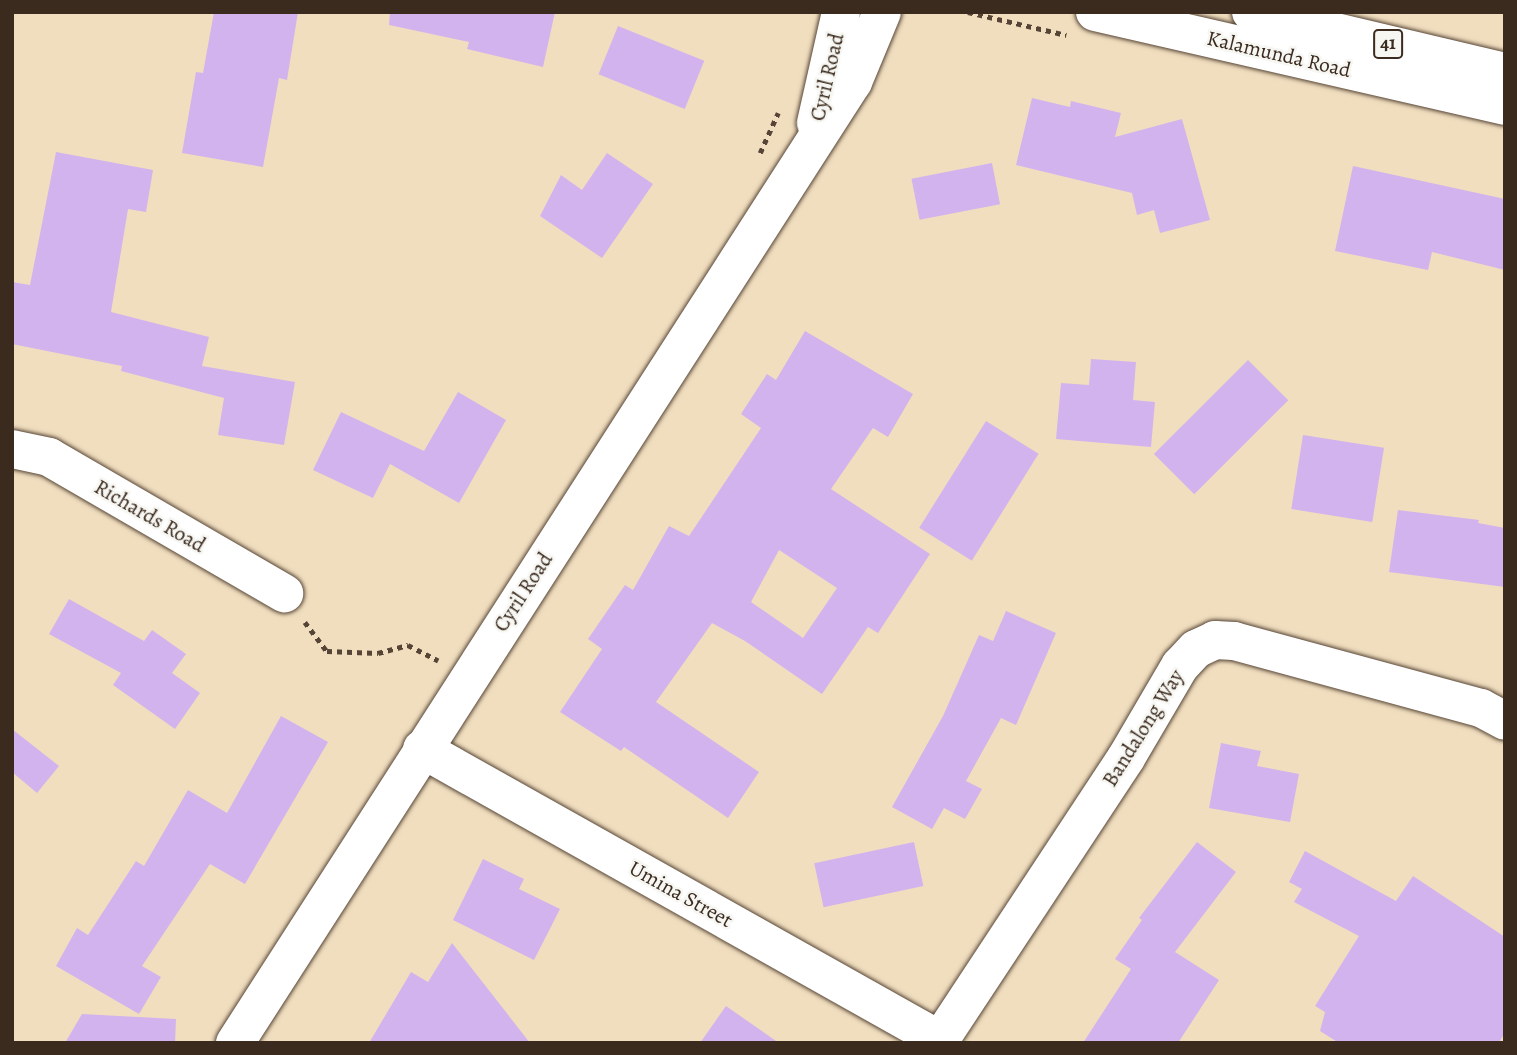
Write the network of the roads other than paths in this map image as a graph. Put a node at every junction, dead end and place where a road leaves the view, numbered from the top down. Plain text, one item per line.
1 (841, 12) edge
2 (882, 12) edge
3 (1095, 12) edge
4 (1251, 12) edge
5 (1505, 72) edge
6 (1505, 106) edge
7 (812, 142) junction
8 (12, 449) edge
9 (284, 593) road end
10 (1505, 720) edge
11 (422, 749) junction
12 (939, 1041) edge
13 (236, 1043) edge

1 - 7 street, Cyril Road
2 - 7 street, Cyril Road
3 - 6 street, Kalamunda Road / 41
4 - 5 street, Kalamunda Road / 41
7 - 11 street, Cyril Road
8 - 9 street, Richards Road
10 - 12 street, Bandalong Way
11 - 12 street, Umina Street
11 - 13 street, Cyril Road

